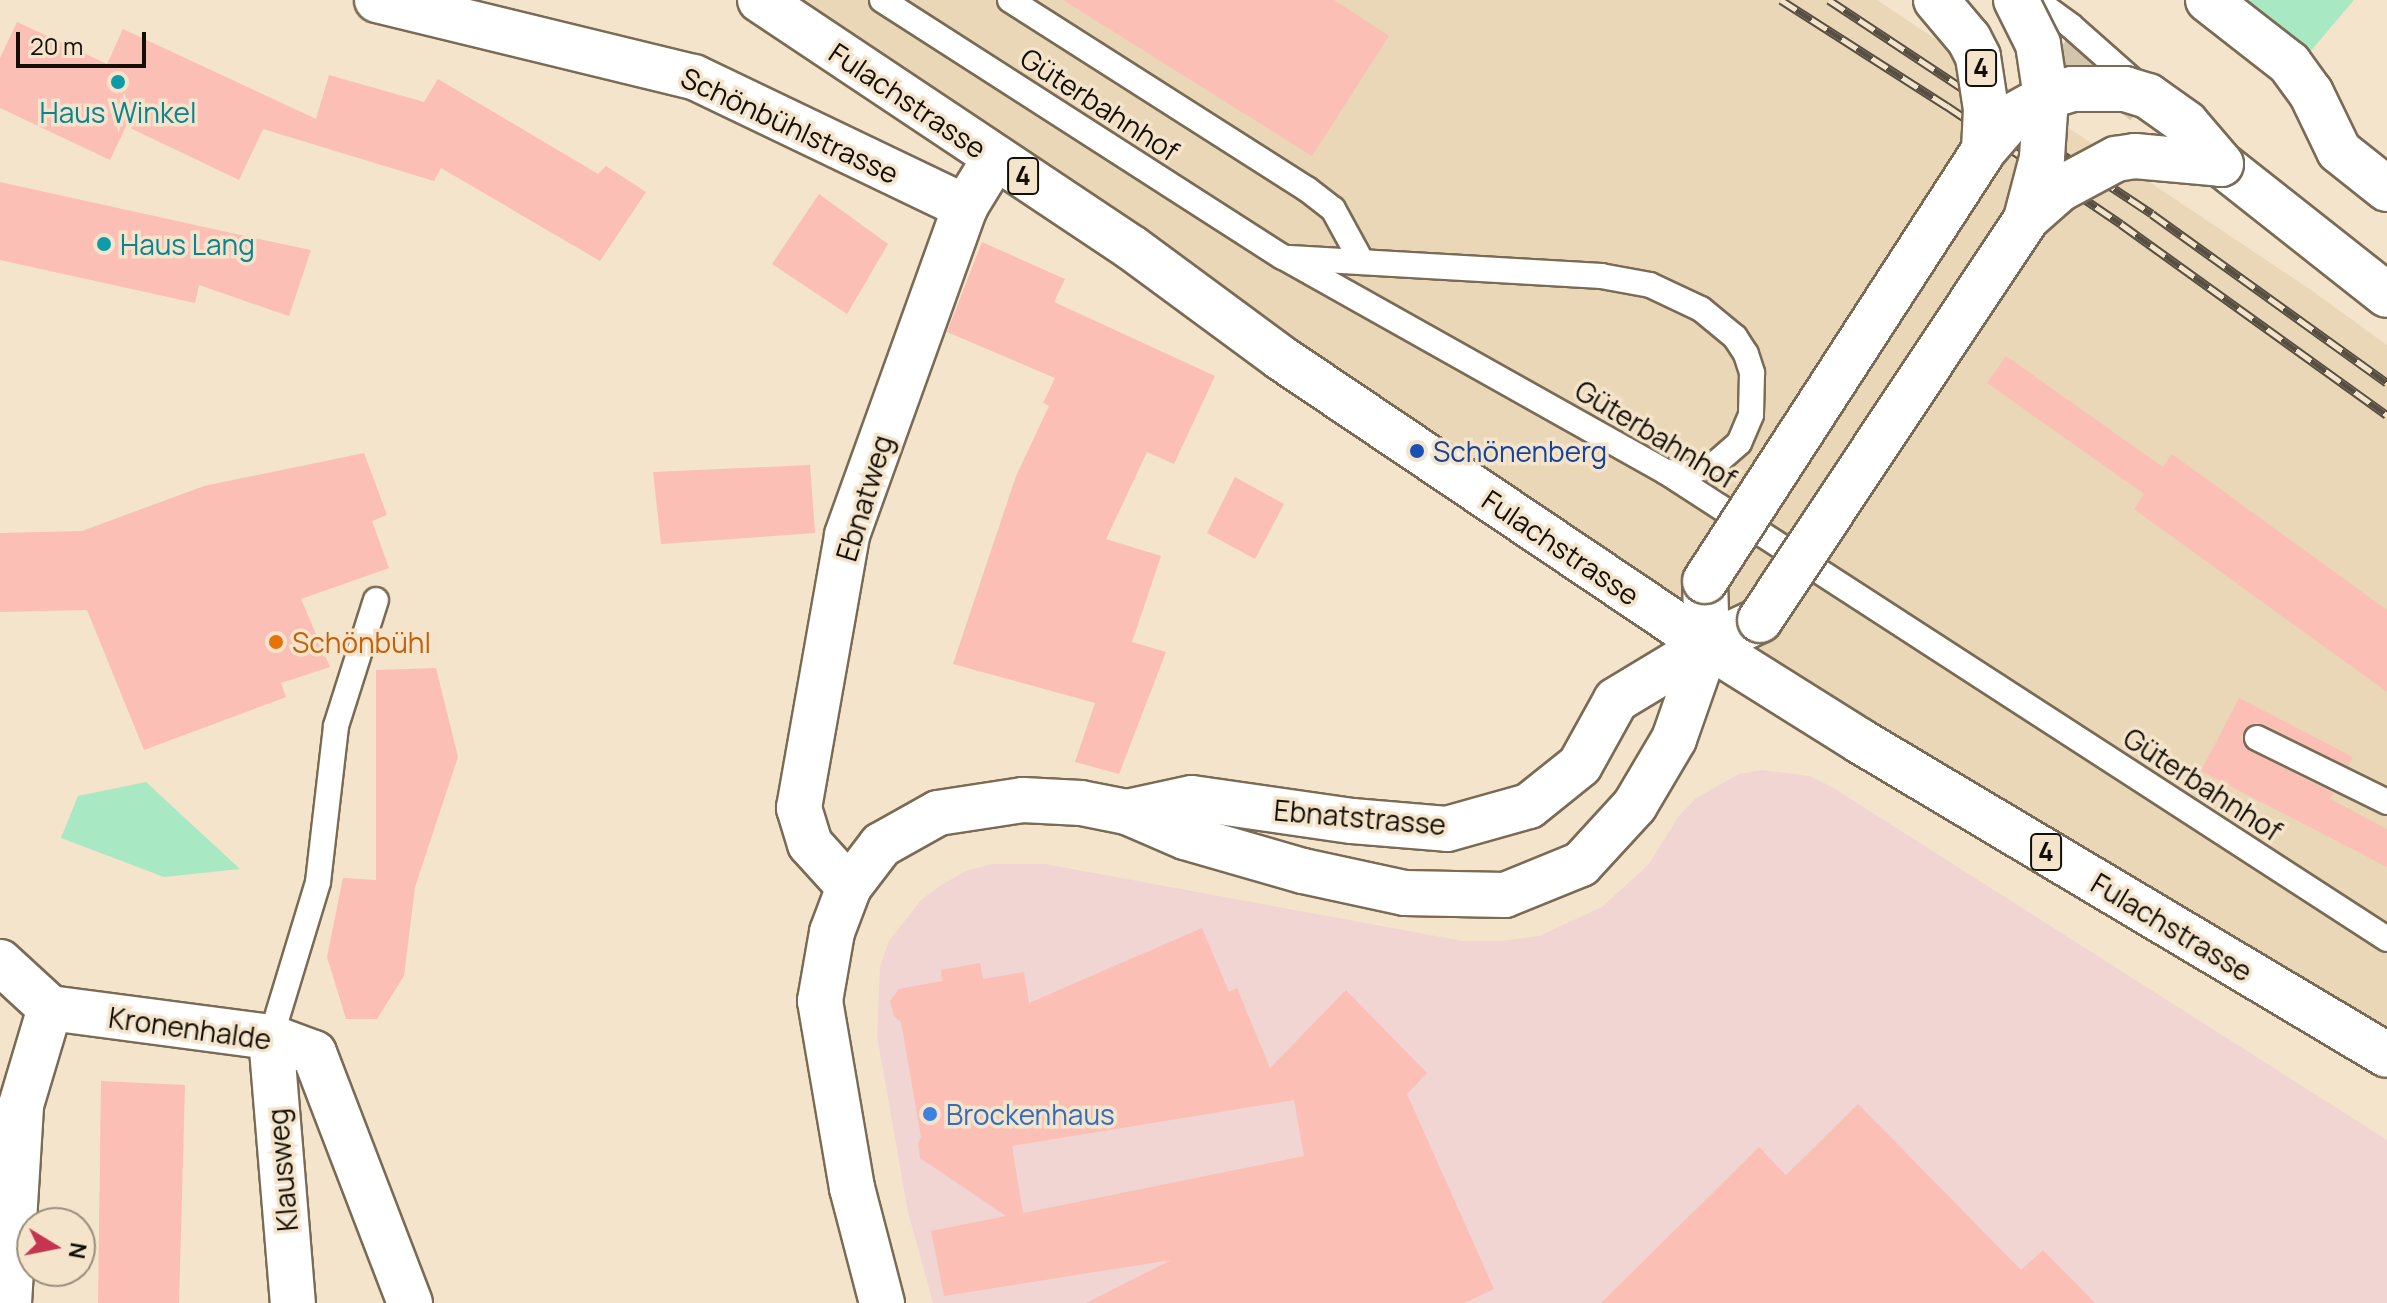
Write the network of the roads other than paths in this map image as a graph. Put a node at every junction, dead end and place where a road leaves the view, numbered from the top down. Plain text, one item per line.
1 (377, 0) edge
2 (760, 0) edge
3 (882, 0) edge
4 (1010, 0) edge
5 (1936, 0) edge
6 (2018, 0) edge
7 (2208, 0) edge
8 (2148, 96) junction
9 (2046, 97) junction
10 (1984, 150) junction
11 (995, 158) junction
12 (2221, 164) junction
13 (2387, 189) edge
14 (965, 207) junction
15 (2026, 219) junction
16 (1283, 257) junction
17 (1362, 262) junction
18 (2387, 295) edge
19 (1666, 472) junction
20 (376, 600) dead end
21 (1707, 645) junction
22 (2257, 738) dead end
23 (2387, 802) edge
24 (1127, 812) junction
25 (849, 887) junction
26 (2387, 939) edge
27 (2, 965) edge
28 (50, 1008) junction
29 (271, 1037) junction
30 (2387, 1055) edge
31 (9, 1303) edge
32 (293, 1303) edge
33 (410, 1303) edge
34 (882, 1303) edge

1 - 14 main road, Schönbühlstrasse
2 - 11 main road, Fulachstrasse / 4
3 - 16 lane, Güterbahnhof
4 - 17 lane
5 - 10 main road, 4, bridge
6 - 8 lane
6 - 9 main road, bridge
7 - 13 main road
8 - 9 main road, bridge
8 - 12 main road, bridge
9 - 10 main road, bridge
9 - 15 main road, bridge
10 - 21 main road, bridge
11 - 14 main road, Ebnatweg
11 - 21 main road, Fulachstrasse / 4
12 - 15 main road, bridge
12 - 18 main road
14 - 25 main road, Ebnatweg
15 - 21 main road, bridge
16 - 17 lane
16 - 19 lane, Güterbahnhof
17 - 19 lane
19 - 26 lane, Güterbahnhof
20 - 29 lane
21 - 24 main road, Ebnatstrasse
21 - 24 main road, Ebnatstrasse
21 - 30 main road, Fulachstrasse / 4
22 - 23 lane
24 - 25 main road, Ebnatstrasse
25 - 34 main road, Ebnatstrasse
27 - 28 main road
28 - 29 main road, Kronenhalde
28 - 31 main road
29 - 32 main road, Klausweg
29 - 33 main road, Kronenhalde

